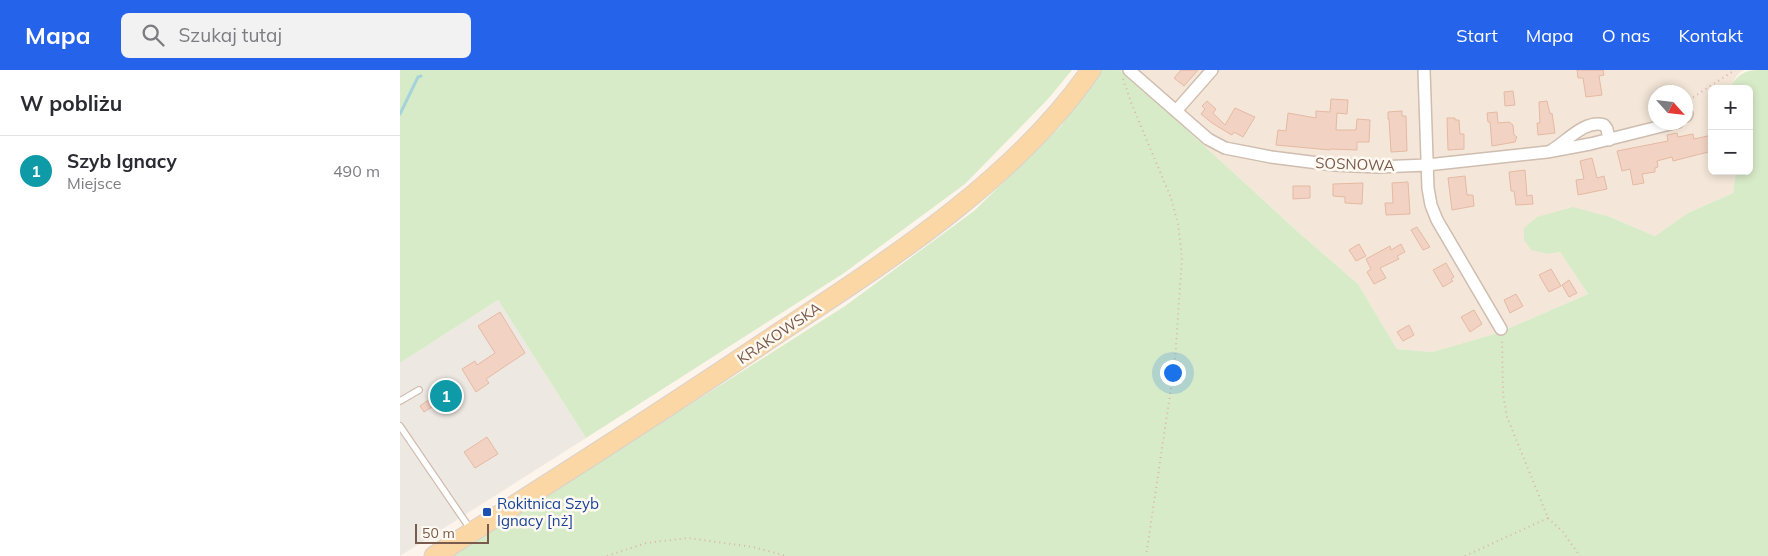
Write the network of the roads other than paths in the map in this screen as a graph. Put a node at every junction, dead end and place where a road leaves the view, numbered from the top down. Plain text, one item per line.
1 (1091, 70) edge
2 (1212, 70) edge
3 (1424, 70) edge
4 (1126, 74) edge
5 (1176, 110) junction
6 (1648, 129) edge
7 (1609, 140) junction
8 (1547, 152) junction
9 (1427, 165) junction
10 (1501, 329) road end
11 (419, 390) dead end
12 (400, 401) edge
13 (400, 426) edge
14 (472, 532) junction
15 (434, 556) edge

1 - 14 main road, KRAKOWSKA
2 - 5 street
3 - 9 street
4 - 5 street, SOSNOWA
5 - 9 street, SOSNOWA
6 - 7 street, SOSNOWA
7 - 8 street, SOSNOWA
7 - 8 street, SOSNOWA
8 - 9 street, SOSNOWA
9 - 10 street
11 - 12 lane
13 - 14 lane
14 - 15 main road, KRAKOWSKA

